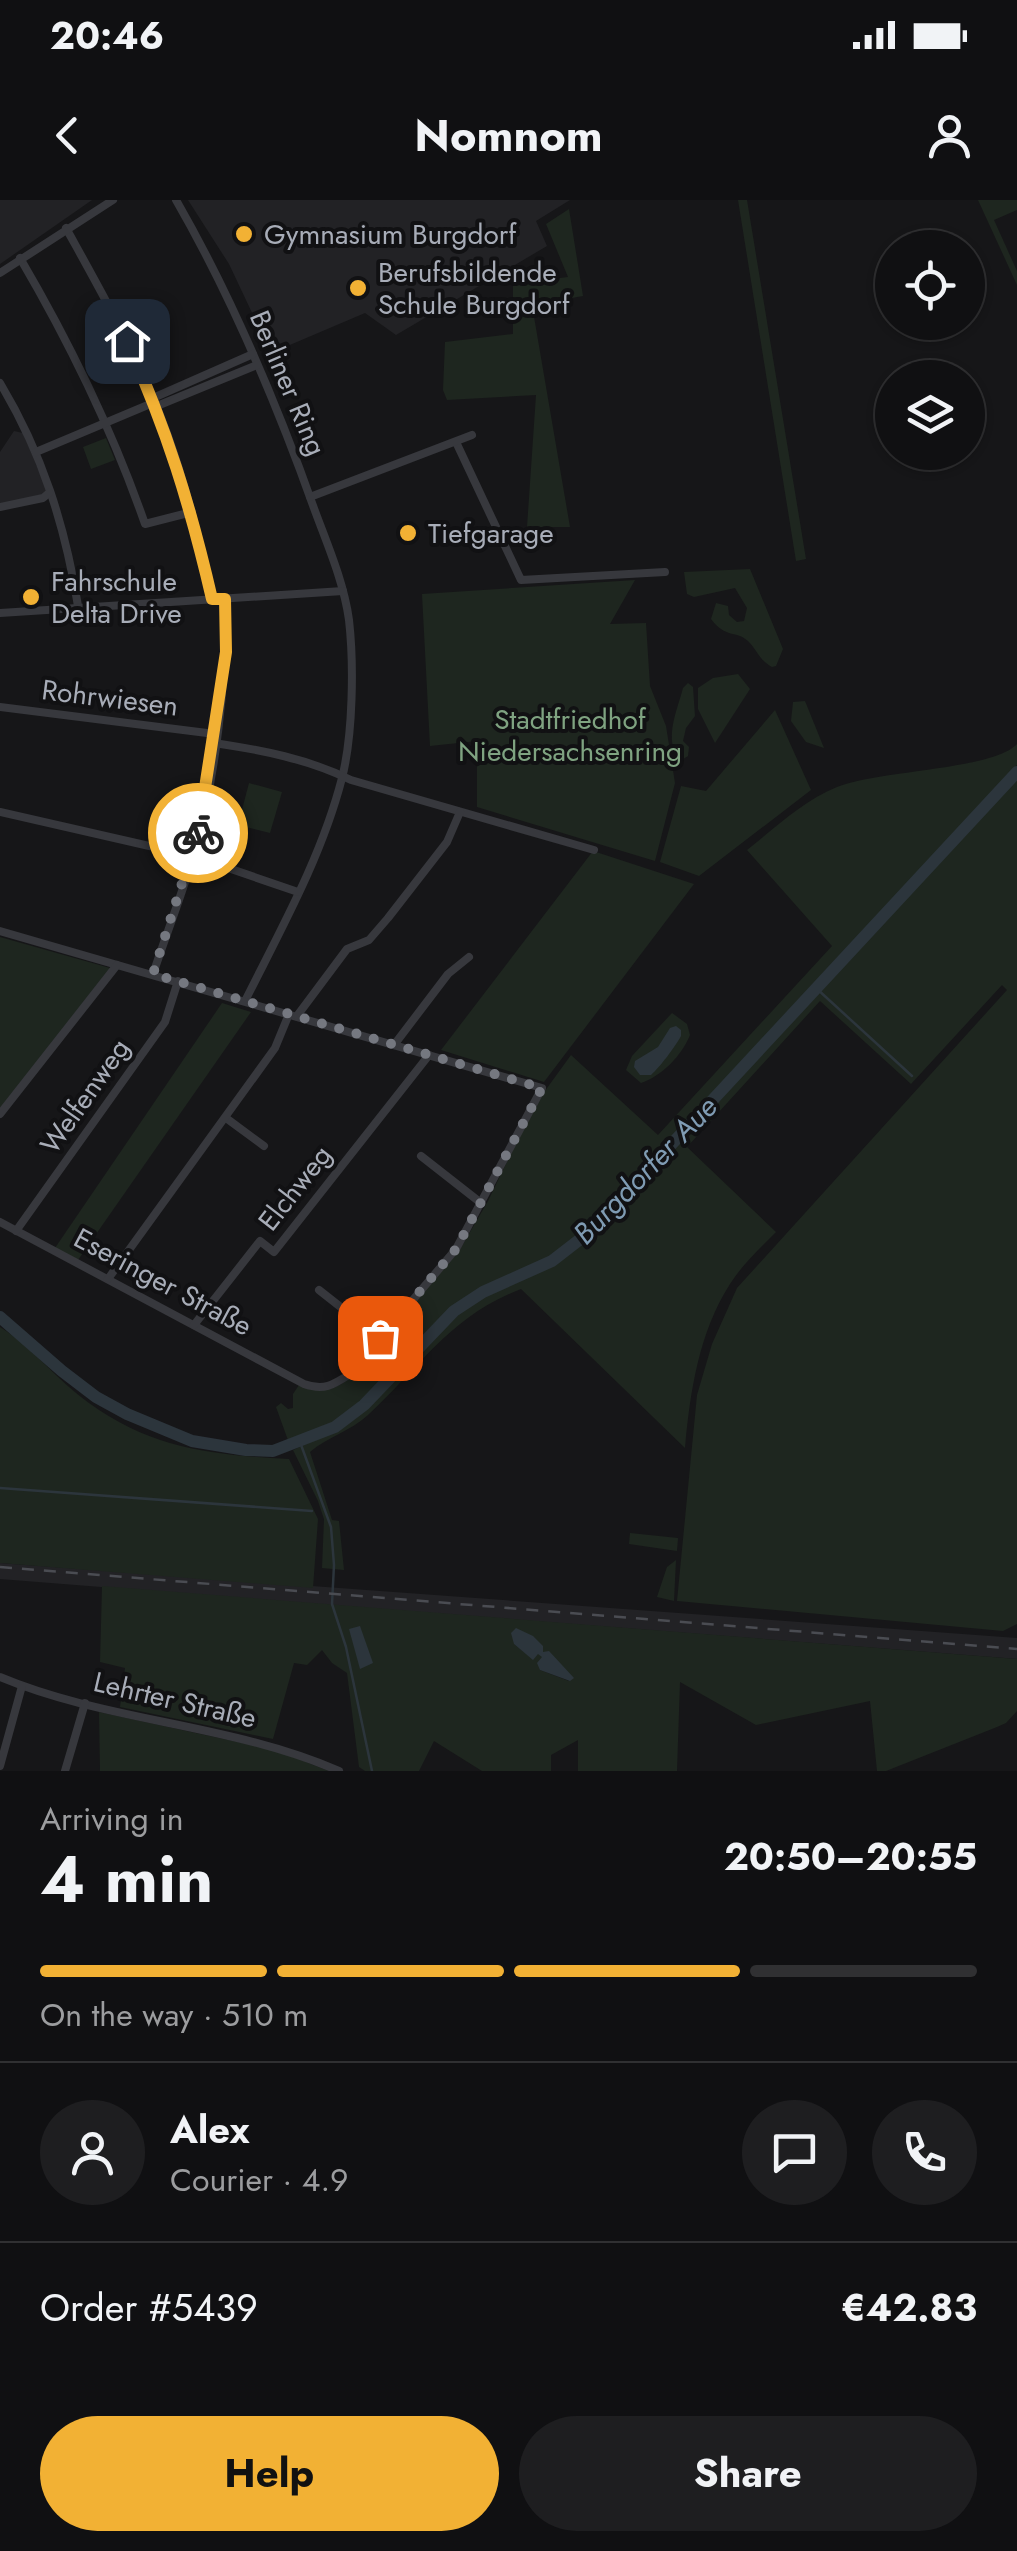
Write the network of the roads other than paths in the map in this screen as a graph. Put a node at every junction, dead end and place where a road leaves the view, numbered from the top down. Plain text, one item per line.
1 (113, 200) edge
2 (176, 200) edge
3 (66, 228) junction
4 (20, 258) junction
5 (0, 274) edge
6 (253, 354) junction
7 (258, 365) junction
8 (0, 383) edge
9 (155, 402) junction
10 (108, 422) junction
11 (472, 435) dead end
12 (456, 442) junction
13 (36, 452) junction
14 (50, 493) junction
15 (310, 498) junction
16 (0, 507) edge
17 (192, 512) junction
18 (665, 572) dead end
19 (342, 591) junction
20 (212, 599) junction
21 (225, 599) junction
22 (78, 606) junction
23 (0, 613) edge
24 (0, 707) edge
25 (215, 738) junction
26 (343, 776) junction
27 (0, 812) edge
28 (460, 812) junction
29 (594, 850) dead end
30 (193, 856) junction
31 (298, 892) junction
32 (0, 932) edge
33 (469, 958) dead end
34 (117, 965) junction
35 (153, 974) junction
36 (178, 981) junction
37 (246, 1001) junction
38 (293, 1015) junction
39 (394, 1045) junction
40 (429, 1056) junction
41 (0, 1114) edge
42 (226, 1118) junction
43 (264, 1146) dead end
44 (421, 1156) dead end
45 (481, 1203) junction
46 (0, 1222) edge
47 (16, 1230) junction
48 (108, 1279) junction
49 (318, 1290) dead end
50 (194, 1325) junction
51 (380, 1338) junction
52 (0, 1677) edge
53 (22, 1686) junction
54 (84, 1703) junction
55 (0, 1766) edge
56 (65, 1771) edge
57 (338, 1771) edge

1 - 3 street
2 - 6 street, Berliner Ring
3 - 4 street
3 - 9 street
4 - 5 street
4 - 10 street
6 - 7 street, Berliner Ring
6 - 9 street
7 - 9 street
7 - 15 street, Berliner Ring
8 - 13 street
9 - 10 street
9 - 17 street
10 - 13 street
10 - 17 street
11 - 12 street
12 - 15 street
12 - 18 street
13 - 14 street
14 - 16 street
14 - 22 street
15 - 19 street, Berliner Ring
17 - 20 street
19 - 21 street
19 - 26 street, Berliner Ring
20 - 21 street
20 - 22 street
21 - 25 street
22 - 23 street
24 - 25 street, Rohrwiesen
25 - 26 street, Rohrwiesen
25 - 30 street
26 - 28 street, Rohrwiesen
26 - 31 street, Berliner Ring
27 - 30 street
28 - 29 street, Rohrwiesen
28 - 38 street
30 - 31 street
30 - 35 street
31 - 37 street, Berliner Ring
32 - 34 street
33 - 39 street
34 - 35 street
34 - 41 street
35 - 36 street
36 - 37 street
36 - 47 street, Welfenweg
37 - 38 street
38 - 39 street
38 - 42 street
39 - 40 street
40 - 45 street
40 - 50 street, Elchweg
42 - 43 street
42 - 48 street
44 - 45 street
45 - 51 street
46 - 47 street, Eseringer Straße
47 - 48 street, Eseringer Straße
48 - 50 street, Eseringer Straße
49 - 51 street
50 - 51 street, Eseringer Straße
52 - 53 street, Lehrter Straße
53 - 54 street, Lehrter Straße
53 - 55 street
54 - 56 street
54 - 57 street, Lehrter Straße

